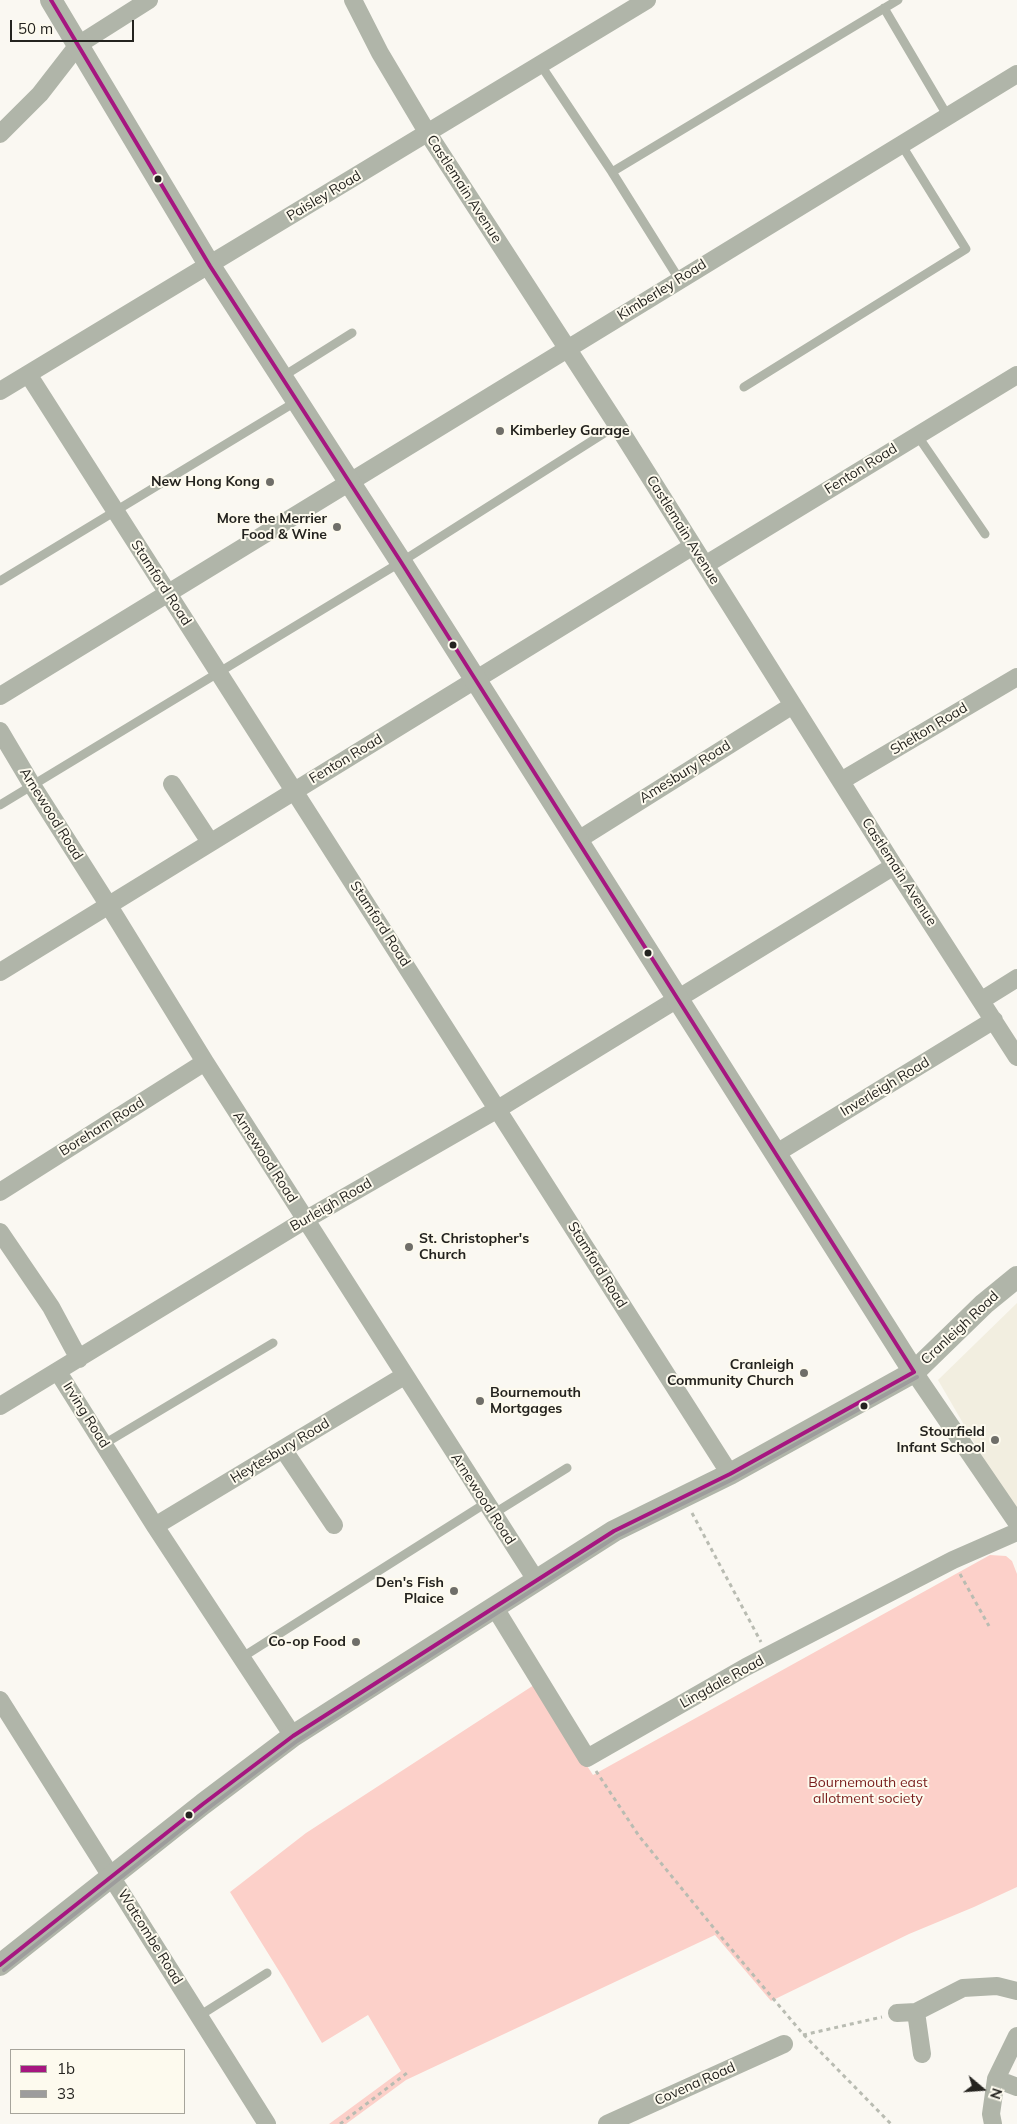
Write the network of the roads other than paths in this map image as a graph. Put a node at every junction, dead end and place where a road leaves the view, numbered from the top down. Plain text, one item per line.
1 (51, 0) edge
2 (149, 0) edge
3 (353, 0) edge
4 (647, 0) edge
5 (898, 0) edge
6 (884, 8) junction
7 (78, 45) junction
8 (540, 64) junction
9 (1017, 74) edge
10 (947, 116) junction
11 (427, 132) junction
12 (0, 134) edge
13 (901, 144) junction
14 (612, 172) junction
15 (210, 266) junction
16 (679, 280) junction
17 (352, 333) dead end
18 (568, 349) junction
19 (28, 374) junction
20 (1017, 375) edge
21 (281, 377) junction
22 (744, 386) dead end
23 (0, 391) edge
24 (297, 401) junction
25 (617, 425) junction
26 (917, 435) junction
27 (349, 482) junction
28 (115, 513) junction
29 (985, 534) dead end
30 (693, 546) junction
31 (401, 562) junction
32 (706, 565) junction
33 (0, 581) edge
34 (168, 592) junction
35 (219, 674) junction
36 (1017, 677) edge
37 (476, 680) junction
38 (0, 696) edge
39 (793, 705) junction
40 (0, 730) edge
41 (841, 781) junction
42 (172, 784) dead end
43 (32, 785) junction
44 (295, 791) junction
45 (0, 805) edge
46 (578, 840) junction
47 (210, 842) junction
48 (894, 866) junction
49 (109, 906) junction
50 (0, 972) edge
51 (1017, 978) edge
52 (678, 998) junction
53 (982, 1000) junction
54 (994, 1020) junction
55 (1017, 1057) edge
56 (205, 1062) junction
57 (498, 1109) junction
58 (775, 1154) junction
59 (0, 1192) edge
60 (305, 1220) junction
61 (0, 1232) edge
62 (1017, 1277) edge
63 (273, 1343) dead end
64 (80, 1359) junction
65 (58, 1372) junction
66 (914, 1372) junction
67 (404, 1376) junction
68 (0, 1406) edge
69 (104, 1444) junction
70 (284, 1449) junction
71 (567, 1468) dead end
72 (730, 1474) junction
73 (489, 1508) junction
74 (1017, 1523) edge
75 (334, 1525) dead end
76 (155, 1526) junction
77 (1017, 1532) edge
78 (536, 1580) junction
79 (495, 1608) junction
80 (241, 1658) junction
81 (0, 1700) edge
82 (293, 1736) junction
83 (112, 1876) junction
84 (0, 1965) edge
85 (267, 1974) dead end
86 (1017, 1991) edge
87 (916, 2012) junction
88 (897, 2013) road end
89 (199, 2016) junction
90 (1017, 2036) edge
91 (784, 2044) road end
92 (922, 2054) dead end
93 (996, 2079) junction
94 (1017, 2087) edge
95 (267, 2124) edge
96 (606, 2124) edge
97 (993, 2124) edge

1 - 7 street
2 - 7 street
3 - 11 street, Castlemain Avenue
4 - 8 street, Paisley Road
5 - 6 lane
6 - 10 lane
6 - 14 lane
7 - 12 street
7 - 15 street
8 - 11 street, Paisley Road
8 - 14 lane
9 - 10 street, Kimberley Road
10 - 13 street, Kimberley Road
11 - 15 street, Paisley Road
11 - 18 street, Castlemain Avenue
13 - 16 street, Kimberley Road
13 - 22 lane
14 - 16 lane
15 - 19 street, Paisley Road
15 - 21 street
16 - 18 street, Kimberley Road
17 - 21 lane
18 - 25 street, Castlemain Avenue
18 - 27 street, Kimberley Road
19 - 23 street, Paisley Road
19 - 28 street, Stamford Road
20 - 26 street, Fenton Road
21 - 24 street
24 - 27 street
24 - 28 lane
25 - 30 street, Castlemain Avenue
25 - 31 lane
26 - 29 lane
26 - 32 street, Fenton Road
27 - 31 street
27 - 34 street, Kimberley Road
28 - 33 lane
28 - 34 street, Stamford Road
30 - 32 street, Castlemain Avenue
30 - 37 street, Fenton Road
31 - 35 lane
31 - 37 street
32 - 39 street, Castlemain Avenue
34 - 35 street, Stamford Road
34 - 38 street, Kimberley Road
35 - 43 lane
35 - 44 street, Stamford Road
36 - 41 street, Shelton Road
37 - 44 street, Fenton Road
37 - 46 street
39 - 41 street, Castlemain Avenue
39 - 46 street, Amesbury Road
40 - 43 street, Arnewood Road
41 - 48 street, Castlemain Avenue
42 - 47 street
43 - 45 lane
43 - 49 street, Arnewood Road
44 - 47 street, Fenton Road
44 - 57 street, Stamford Road
46 - 52 street
47 - 49 street, Fenton Road
48 - 52 street, Burleigh Road
48 - 53 street, Castlemain Avenue
49 - 50 street, Fenton Road
49 - 56 street, Arnewood Road
51 - 53 street
52 - 57 street, Burleigh Road
52 - 58 street
53 - 54 street, Castlemain Avenue
54 - 55 street, Castlemain Avenue
54 - 58 street, Inverleigh Road
56 - 59 street, Boreham Road
56 - 60 street, Arnewood Road
57 - 60 street, Burleigh Road
57 - 72 street, Stamford Road
58 - 66 street
60 - 64 street, Burleigh Road
60 - 67 street, Arnewood Road
61 - 64 street
62 - 66 street, Cranleigh Road
63 - 69 lane
64 - 65 street, Burleigh Road
65 - 68 street, Burleigh Road
65 - 69 street, Irving Road
66 - 72 street, Cranleigh Road
66 - 74 street
67 - 70 street, Heytesbury Road
67 - 73 street, Arnewood Road
69 - 76 street, Irving Road
70 - 75 street
70 - 76 street, Heytesbury Road
71 - 73 lane
72 - 78 street, Cranleigh Road
73 - 78 street, Arnewood Road
73 - 80 lane
76 - 80 street, Irving Road
77 - 79 street, Lingdale Road
78 - 79 street, Cranleigh Road
79 - 82 street, Cranleigh Road
80 - 82 street, Irving Road
81 - 83 street, Watcombe Road
82 - 83 street, Cranleigh Road
83 - 84 street, Cranleigh Road
83 - 89 street, Watcombe Road
85 - 89 lane
86 - 87 street
87 - 88 street
87 - 92 street
89 - 95 street, Watcombe Road
90 - 93 street
91 - 96 street, Covena Road
93 - 94 street
93 - 97 street

